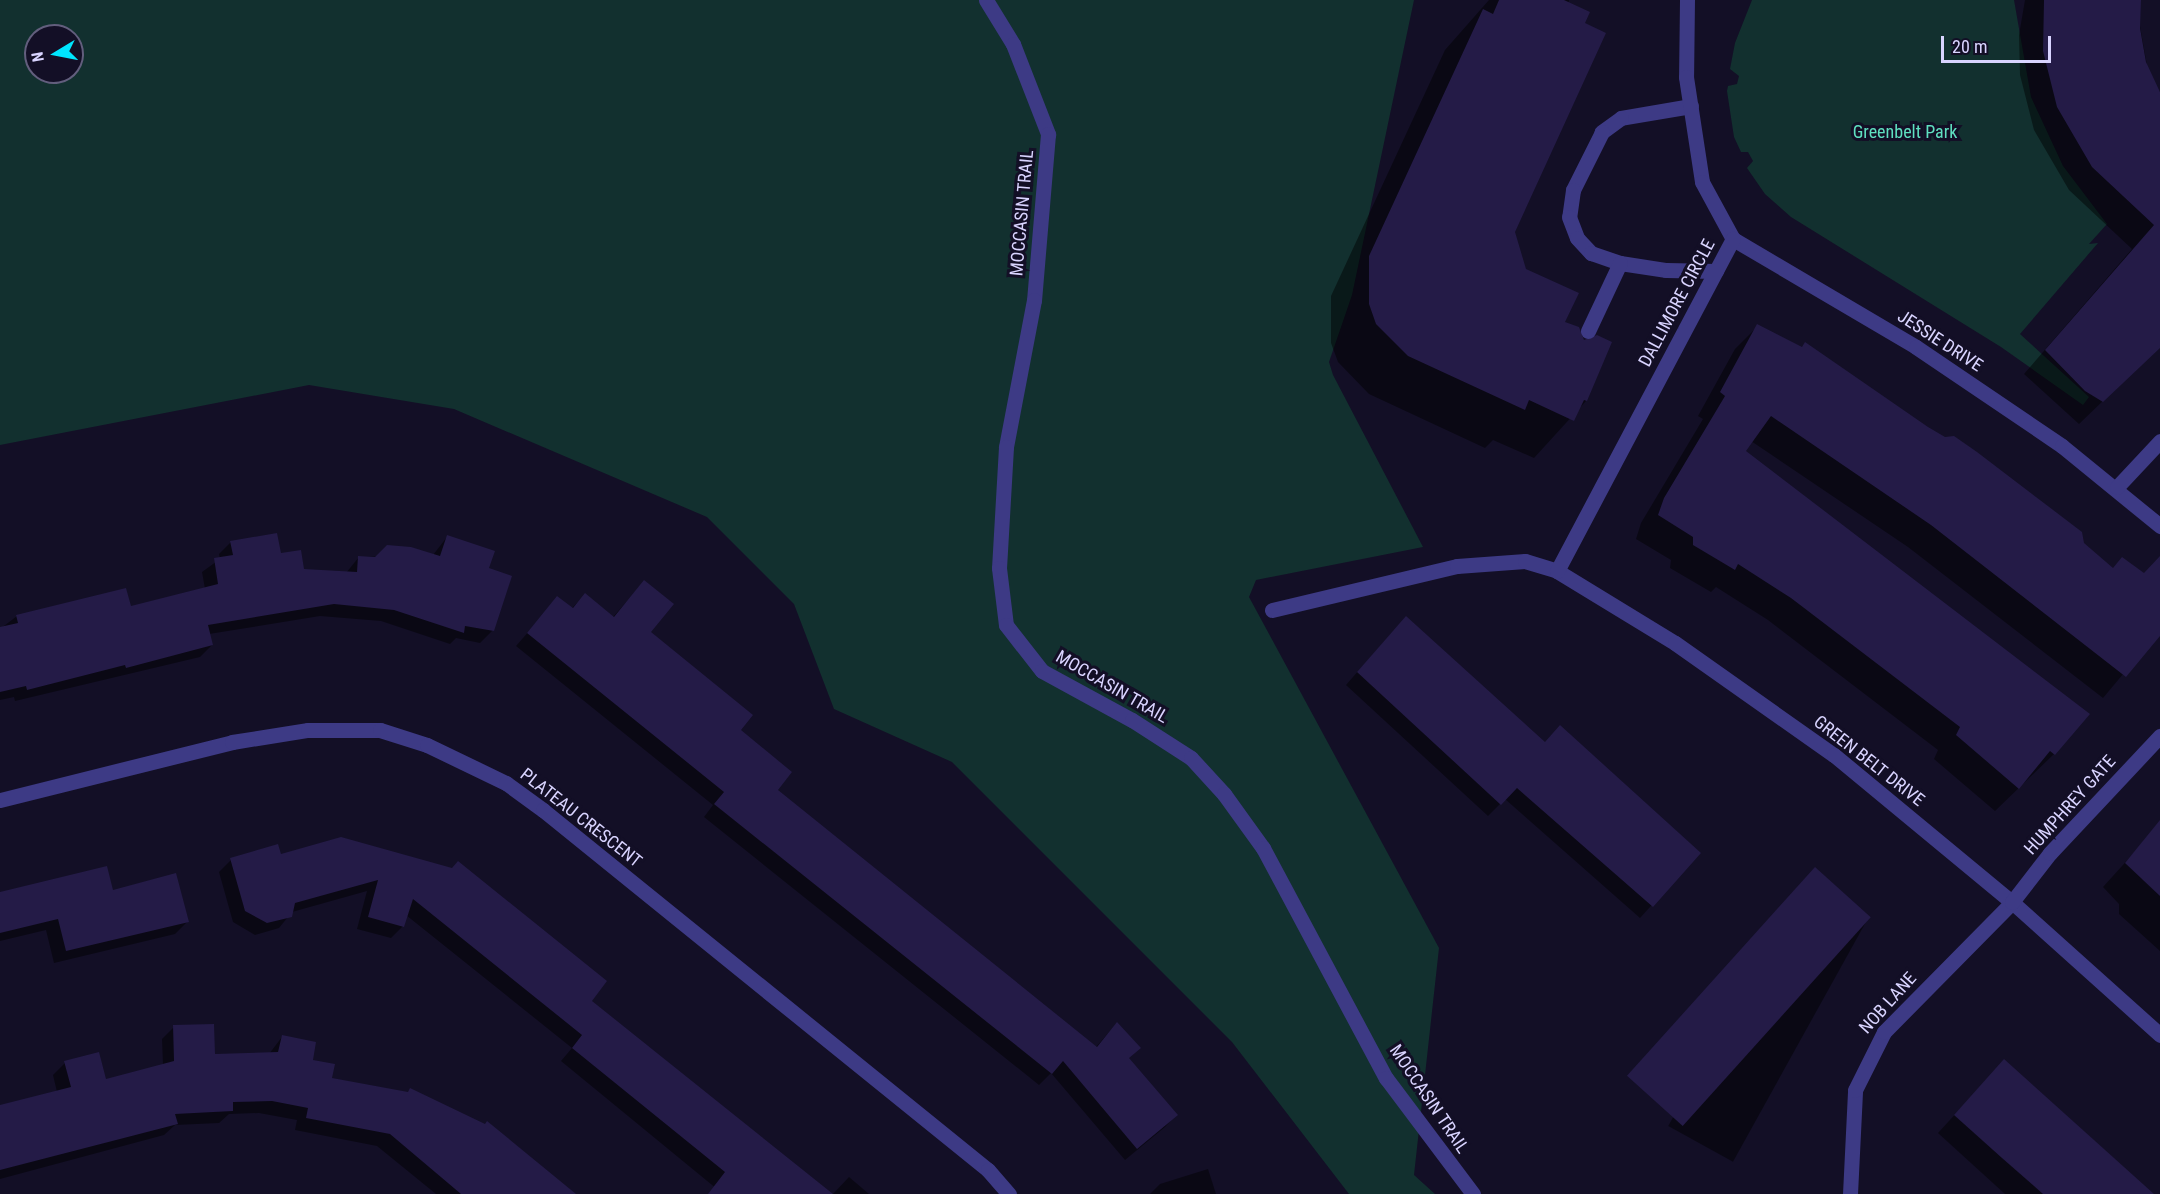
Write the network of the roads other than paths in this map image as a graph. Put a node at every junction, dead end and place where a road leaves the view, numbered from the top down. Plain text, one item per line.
1 (986, 0) edge
2 (1684, 1) edge
3 (1690, 106) junction
4 (1733, 238) junction
5 (1620, 263) junction
6 (1716, 271) junction
7 (1588, 331) dead end
8 (2160, 441) edge
9 (2117, 487) junction
10 (2160, 526) edge
11 (1557, 571) junction
12 (1272, 610) dead end
13 (2160, 736) edge
14 (0, 800) edge
15 (2012, 902) junction
16 (2160, 1035) edge
17 (1009, 1194) edge
18 (1473, 1194) edge
19 (1850, 1194) edge

1 - 18 street, MOCCASIN TRAIL
2 - 3 street, DALLIMORE CIRCLE
3 - 4 street, DALLIMORE CIRCLE
3 - 5 street
4 - 6 street, DALLIMORE CIRCLE
4 - 9 street, JESSIE DRIVE
5 - 6 street
5 - 7 street
6 - 11 street, DALLIMORE CIRCLE
8 - 9 street
9 - 10 street, JESSIE DRIVE
11 - 12 street, GREEN BELT DRIVE
11 - 15 street, GREEN BELT DRIVE
13 - 15 street, HUMPHREY GATE
14 - 17 street, PLATEAU CRESCENT
15 - 16 street, GREEN BELT DRIVE
15 - 19 street, NOB LANE

